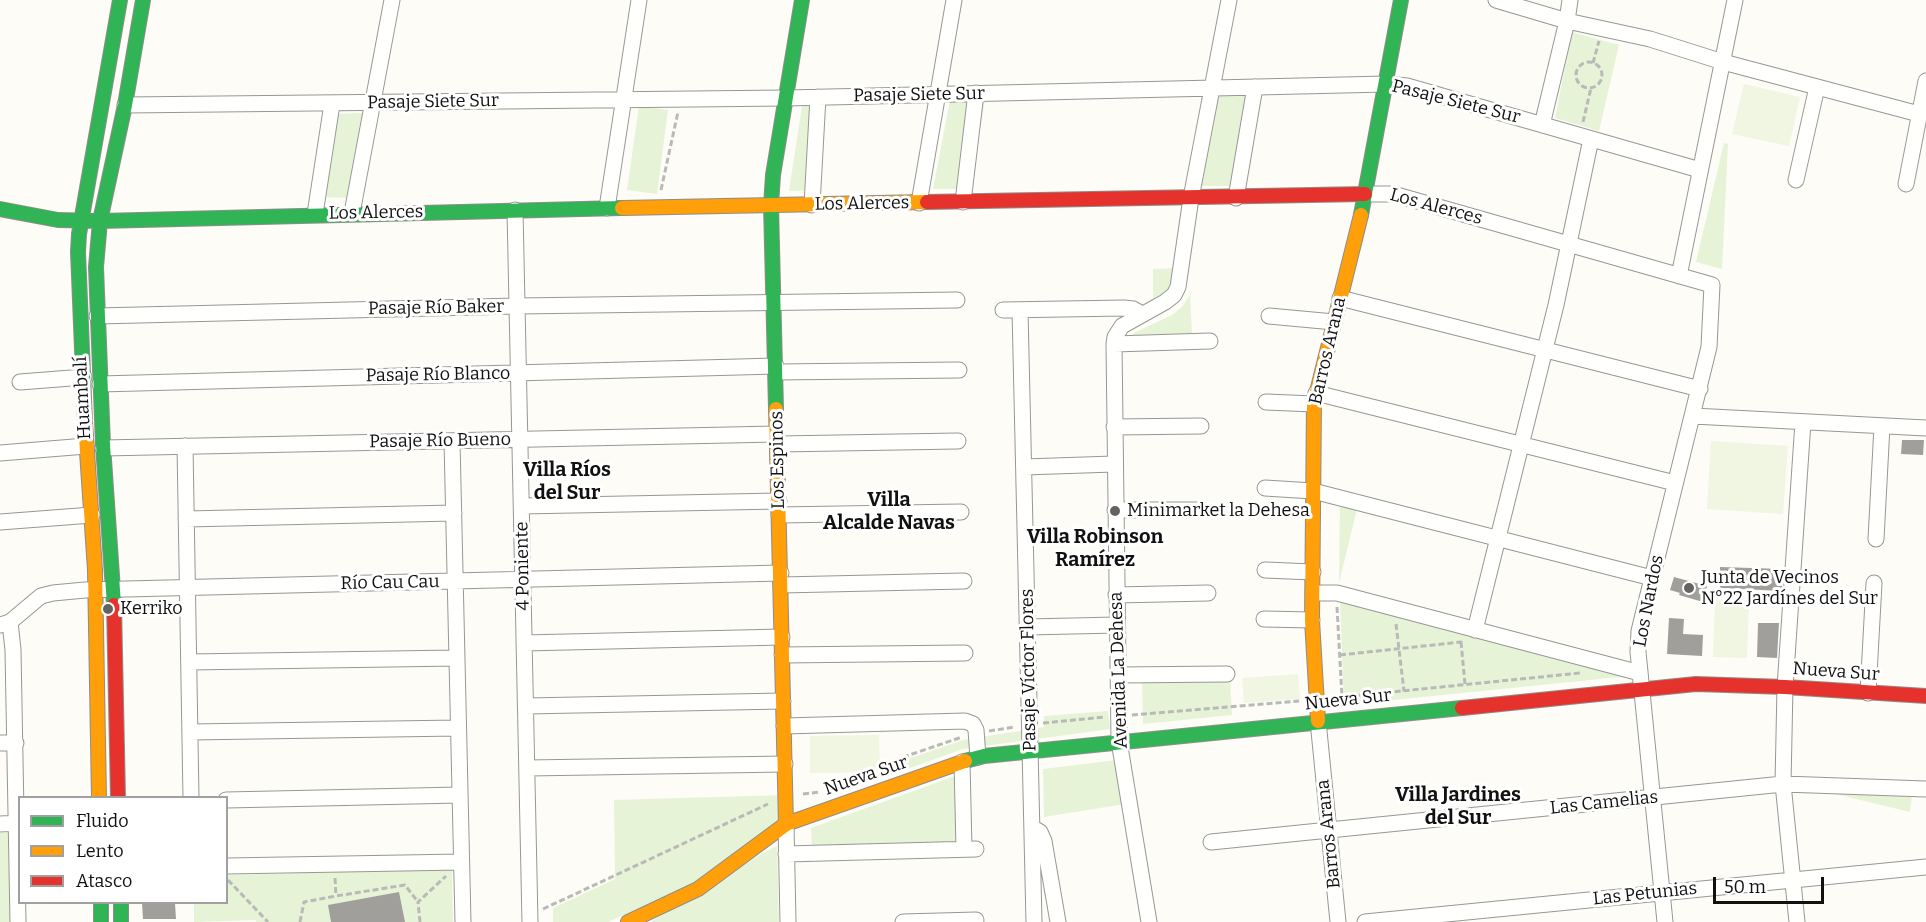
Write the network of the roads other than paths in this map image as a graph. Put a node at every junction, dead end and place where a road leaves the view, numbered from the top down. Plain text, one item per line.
1 (120, 0) edge
2 (143, 0) edge
3 (392, 0) edge
4 (639, 0) edge
5 (802, 0) edge
6 (954, 0) edge
7 (1229, 0) edge
8 (1401, 0) edge
9 (1496, 0) edge
10 (1570, 0) edge
11 (1735, 0) edge
12 (1567, 21) junction
13 (1723, 62) junction
14 (1926, 81) edge
15 (1386, 84) junction
16 (1255, 87) junction
17 (1817, 87) junction
18 (1212, 88) junction
19 (976, 93) junction
20 (938, 94) junction
21 (818, 97) junction
22 (786, 98) junction
23 (624, 100) junction
24 (372, 103) junction
25 (332, 104) junction
26 (124, 105) junction
27 (1919, 114) junction
28 (1542, 125) junction
29 (1586, 137) junction
30 (1700, 170) junction
31 (1796, 180) dead end
32 (1906, 184) dead end
33 (1365, 194) junction
34 (1191, 198) junction
35 (1236, 198) junction
36 (963, 202) junction
37 (918, 203) junction
38 (771, 205) junction
39 (812, 205) junction
40 (607, 208) junction
41 (0, 209) edge
42 (515, 210) junction
43 (352, 213) junction
44 (315, 214) junction
45 (81, 221) junction
46 (100, 221) junction
47 (1569, 244) junction
48 (1679, 276) junction
49 (1712, 285) joint
50 (1340, 298) junction
51 (957, 300) dead end
52 (774, 303) junction
53 (518, 306) junction
54 (1003, 310) dead end
55 (1020, 310) junction
56 (1142, 314) junction
57 (97, 316) junction
58 (1269, 316) dead end
59 (1334, 322) junction
60 (1210, 341) dead end
61 (1114, 344) junction
62 (1545, 350) junction
63 (776, 369) junction
64 (959, 370) dead end
65 (519, 373) junction
66 (84, 377) junction
67 (20, 382) dead end
68 (100, 384) junction
69 (1700, 389) junction
70 (1315, 399) junction
71 (1266, 402) dead end
72 (1693, 416) junction
73 (1803, 422) junction
74 (1201, 426) dead end
75 (1882, 426) junction
76 (1114, 427) junction
77 (1926, 428) edge
78 (520, 439) junction
79 (777, 439) junction
80 (452, 441) junction
81 (958, 441) dead end
82 (1521, 444) junction
83 (86, 446) junction
84 (185, 446) junction
85 (103, 448) junction
86 (0, 453) edge
87 (1114, 464) junction
88 (1024, 467) junction
89 (1675, 483) junction
90 (1265, 488) dead end
91 (1313, 490) junction
92 (522, 506) junction
93 (779, 508) junction
94 (1115, 510) junction
95 (1202, 510) dead end
96 (961, 512) dead end
97 (454, 513) junction
98 (92, 515) junction
99 (186, 519) junction
100 (0, 522) edge
101 (1498, 538) junction
102 (1876, 539) dead end
103 (1265, 570) dead end
104 (1314, 572) junction
105 (1652, 578) junction
106 (781, 579) junction
107 (523, 580) junction
108 (455, 581) junction
109 (964, 582) dead end
110 (1874, 583) dead end
111 (187, 588) junction
112 (114, 589) junction
113 (95, 590) junction
114 (1208, 593) dead end
115 (1313, 593) junction
116 (1116, 595) junction
117 (1264, 619) dead end
118 (1312, 620) junction
119 (5, 624) edge
120 (1117, 625) junction
121 (1028, 627) junction
122 (1467, 633) junction
123 (782, 637) junction
124 (524, 643) junction
125 (965, 653) dead end
126 (782, 655) junction
127 (457, 658) junction
128 (189, 662) junction
129 (1118, 675) junction
130 (1227, 675) dead end
131 (1640, 681) junction
132 (1785, 687) junction
133 (1868, 693) junction
134 (1926, 696) edge
135 (783, 701) junction
136 (526, 706) junction
137 (1318, 721) junction
138 (784, 726) junction
139 (458, 728) junction
140 (190, 732) junction
141 (1119, 741) junction
142 (8, 743) edge
143 (1032, 750) junction
144 (978, 757) junction
145 (962, 762) junction
146 (784, 764) junction
147 (527, 768) junction
148 (1783, 784) junction
149 (1926, 789) edge
150 (460, 795) junction
151 (99, 796) edge
152 (118, 796) edge
153 (191, 796) edge
154 (1652, 798) junction
155 (228, 800) edge
156 (18, 823) edge
157 (0, 824) edge
158 (786, 824) junction
159 (1033, 828) junction
160 (1329, 830) junction
161 (1211, 842) dead end
162 (786, 854) junction
163 (461, 862) junction
164 (228, 866) edge
165 (1926, 867) edge
166 (1793, 879) junction
167 (1662, 892) junction
168 (100, 904) edge
169 (121, 904) edge
170 (530, 919) edge
171 (976, 920) dead end
172 (18, 922) edge
173 (101, 922) edge
174 (121, 922) edge
175 (463, 922) edge
176 (628, 922) edge
177 (788, 922) edge
178 (903, 922) edge
179 (1034, 922) edge
180 (1058, 922) edge
181 (1149, 922) edge
182 (1338, 922) edge
183 (1365, 922) edge
184 (1665, 922) edge
185 (1797, 922) edge

1 - 45 street, Huambalí
2 - 26 street, Huambalí
3 - 24 street
4 - 23 street
5 - 22 street, Los Espinos
6 - 20 street
7 - 18 street
8 - 15 street, Barros Arana
9 - 12 street
10 - 12 street
11 - 13 street
12 - 13 street
12 - 28 street
13 - 17 street
13 - 30 street
14 - 27 street
15 - 16 street, Pasaje Siete Sur
15 - 28 street, Pasaje Siete Sur
15 - 33 street, Barros Arana
16 - 18 street, Pasaje Siete Sur
16 - 35 street
17 - 27 street
17 - 31 street
18 - 19 street, Pasaje Siete Sur
18 - 34 street
19 - 20 street, Pasaje Siete Sur
19 - 36 street
20 - 21 street, Pasaje Siete Sur
20 - 37 street
21 - 22 street, Pasaje Siete Sur
21 - 39 street
22 - 23 street, Pasaje Siete Sur
22 - 38 street, Los Espinos
23 - 24 street, Pasaje Siete Sur
23 - 40 street
24 - 25 street, Pasaje Siete Sur
24 - 43 street
25 - 26 street, Pasaje Siete Sur
25 - 44 street
26 - 46 street, Huambalí
27 - 32 street
28 - 29 street, Pasaje Siete Sur
29 - 30 street, Pasaje Siete Sur
29 - 47 street
30 - 48 street
33 - 35 street, Los Alerces
33 - 47 street, Los Alerces
33 - 50 street, Barros Arana
34 - 35 street, Los Alerces
34 - 36 street, Los Alerces
34 - 56 street
36 - 37 street, Los Alerces
37 - 39 street, Los Alerces
38 - 39 street, Los Alerces
38 - 40 street, Los Alerces
38 - 52 street, Los Espinos
40 - 42 street, Los Alerces
41 - 45 street, Los Alerces
42 - 43 street, Los Alerces
42 - 53 street, 4 Poniente
43 - 44 street, Los Alerces
44 - 46 street, Los Alerces
45 - 46 street, Los Alerces
45 - 66 street, Huambalí
46 - 57 street, Huambalí
47 - 48 street, Los Alerces
47 - 62 street
48 - 49 street, Los Alerces
49 - 69 street, Los Nardos
50 - 59 street, Barros Arana
50 - 62 street
51 - 52 street, Pasaje Río Baker
52 - 53 street, Pasaje Río Baker
52 - 63 street, Los Espinos
53 - 57 street, Pasaje Río Baker
53 - 65 street, 4 Poniente
54 - 55 street
55 - 56 street
55 - 88 street, Pasaje Víctor Flores
56 - 61 street
57 - 68 street, Huambalí
58 - 59 street
59 - 70 street, Barros Arana
60 - 61 street
61 - 76 street, Avenida La Dehesa
62 - 69 street
62 - 82 street
63 - 64 street, Pasaje Río Blanco
63 - 65 street, Pasaje Río Blanco
63 - 79 street, Los Espinos
65 - 68 street, Pasaje Río Blanco
65 - 78 street, 4 Poniente
66 - 67 street
66 - 83 street, Huambalí
68 - 85 street, Huambalí
69 - 72 street, Los Nardos
70 - 71 street
70 - 82 street
70 - 91 street, Barros Arana
72 - 73 street
72 - 89 street, Los Nardos
73 - 75 street
73 - 132 street
74 - 76 street
75 - 77 street
75 - 102 street
76 - 87 street, Avenida La Dehesa
78 - 79 street, Pasaje Río Bueno
78 - 80 street, Pasaje Río Bueno
78 - 92 street, 4 Poniente
79 - 81 street, Pasaje Río Bueno
79 - 93 street, Los Espinos
80 - 84 street, Pasaje Río Bueno
80 - 97 street
82 - 89 street
82 - 101 street
83 - 86 street
83 - 98 street, Huambalí
84 - 85 street, Pasaje Río Bueno
84 - 99 street
85 - 112 street, Huambalí
87 - 88 street
87 - 94 street, Avenida La Dehesa
88 - 121 street, Pasaje Víctor Flores
89 - 105 street, Los Nardos
90 - 91 street
91 - 101 street
91 - 104 street, Barros Arana
92 - 93 street
92 - 107 street, 4 Poniente
93 - 96 street
93 - 106 street, Los Espinos
94 - 95 street
94 - 116 street, Avenida La Dehesa
97 - 99 street
97 - 108 street
98 - 100 street
98 - 113 street, Huambalí
99 - 111 street
101 - 105 street
101 - 122 street
103 - 104 street
104 - 115 street, Barros Arana
105 - 131 street, Los Nardos
106 - 107 street, Río Cau Cau
106 - 109 street, Río Cau Cau
106 - 123 street, Los Espinos
107 - 108 street, Río Cau Cau
107 - 124 street, 4 Poniente
108 - 111 street, Río Cau Cau
108 - 127 street
110 - 133 street
111 - 112 street, Río Cau Cau
111 - 128 street
112 - 113 street, Río Cau Cau
112 - 152 street, Huambalí
113 - 119 street, Río Cau Cau
113 - 151 street, Huambalí
114 - 116 street
115 - 118 street, Barros Arana
115 - 122 street
116 - 120 street, Avenida La Dehesa
117 - 118 street
118 - 137 street, Barros Arana
119 - 142 street
120 - 121 street
120 - 129 street, Avenida La Dehesa
121 - 143 street, Pasaje Víctor Flores
122 - 131 street
123 - 124 street
123 - 126 street, Los Espinos
124 - 136 street, 4 Poniente
125 - 126 street
126 - 135 street, Los Espinos
127 - 128 street
127 - 139 street
128 - 140 street
129 - 130 street
129 - 141 street, Avenida La Dehesa
131 - 132 street, Nueva Sur
131 - 137 street, Nueva Sur
131 - 154 street, Los Nardos
132 - 133 street, Nueva Sur
132 - 148 street
133 - 134 street, Nueva Sur
135 - 136 street
135 - 138 street, Los Espinos
136 - 147 street, 4 Poniente
137 - 141 street, Nueva Sur
137 - 160 street, Barros Arana
138 - 144 street
138 - 146 street, Los Espinos
139 - 140 street
139 - 150 street
140 - 153 street
141 - 143 street, Nueva Sur
141 - 181 street, Avenida La Dehesa
142 - 156 street
143 - 144 street, Nueva Sur
143 - 159 street, Pasaje Víctor Flores
144 - 145 street, Nueva Sur
145 - 158 street, Nueva Sur
145 - 162 street
146 - 147 street
146 - 158 street, Los Espinos
147 - 170 street, 4 Poniente
148 - 149 street, Las Camelias
148 - 154 street, Las Camelias
148 - 166 street
150 - 155 street
150 - 163 street
154 - 160 street, Las Camelias
154 - 167 street, Los Nardos
156 - 157 street
156 - 172 street
158 - 162 street, Los Espinos
158 - 176 street, Nueva Sur
159 - 179 street, Pasaje Víctor Flores
159 - 180 street
160 - 161 street, Las Camelias
160 - 182 street, Barros Arana
162 - 177 street, Los Espinos
163 - 164 street
163 - 175 street
165 - 166 street, Las Petunias
166 - 167 street, Las Petunias
166 - 185 street
167 - 183 street, Las Petunias
167 - 184 street, Los Nardos
168 - 173 street
169 - 174 street
171 - 178 street

